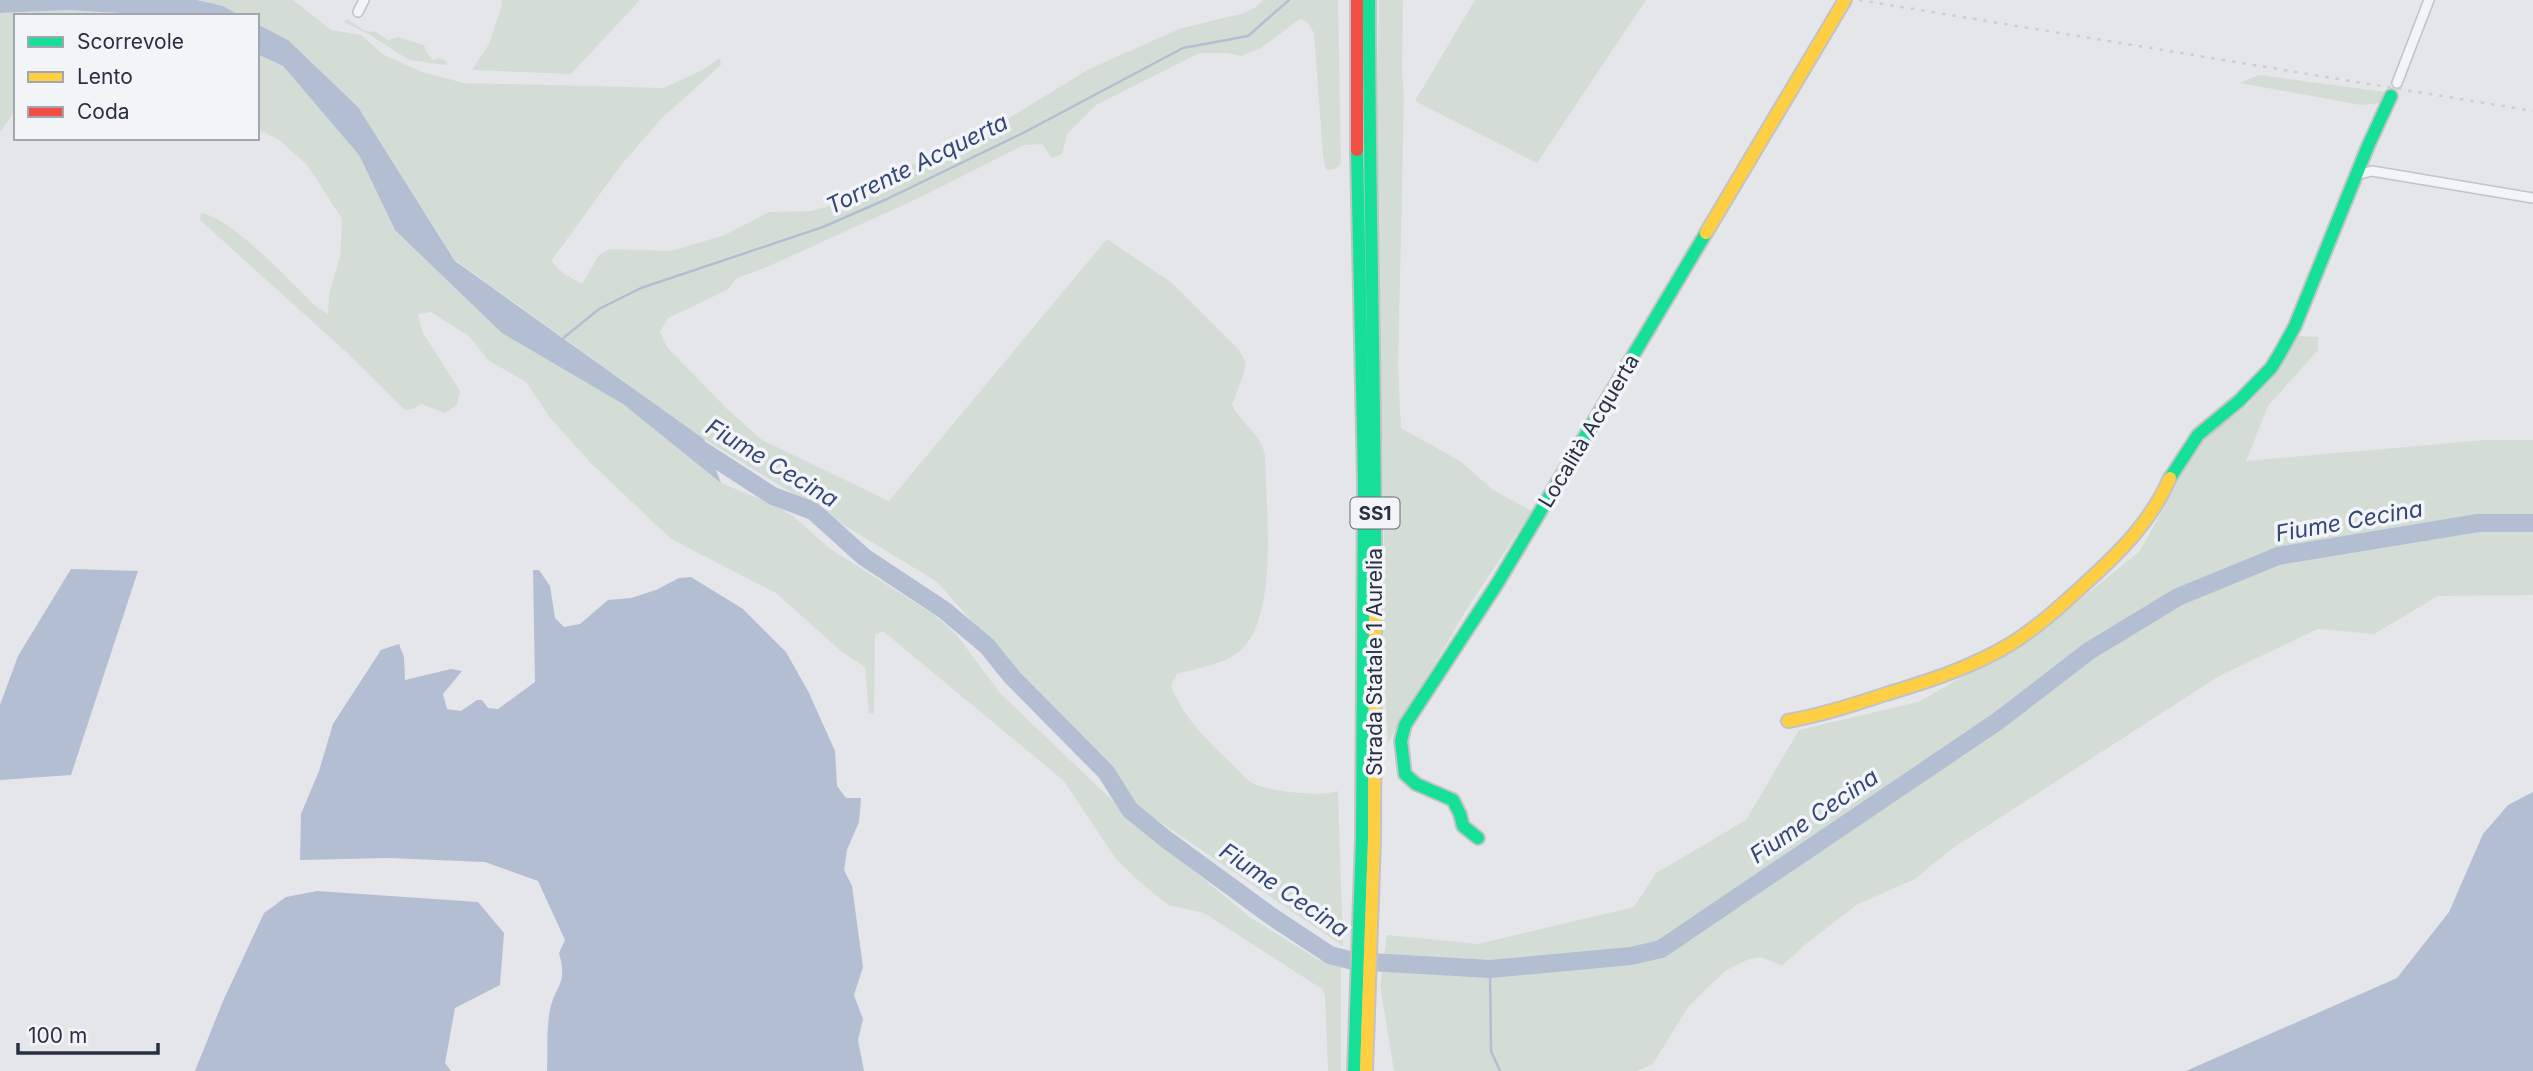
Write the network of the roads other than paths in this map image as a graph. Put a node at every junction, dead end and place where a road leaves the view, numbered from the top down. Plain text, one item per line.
1 (364, 0) edge
2 (1357, 0) edge
3 (1369, 0) edge
4 (1845, 0) edge
5 (2429, 0) edge
6 (358, 12) dead end
7 (2397, 83) dead end
8 (2391, 96) dead end
9 (1362, 151) junction
10 (2356, 174) junction
11 (2533, 198) edge
12 (1788, 721) dead end
13 (1478, 838) dead end
14 (1362, 1032) junction
15 (1354, 1071) edge
16 (1366, 1071) edge

1 - 6 street
2 - 9 main road, Strada Statale 1 Aurelia / SS1
3 - 9 main road, Strada Statale 1 Aurelia / SS1
4 - 13 main road, Località Acquerta
5 - 7 street
8 - 10 main road
9 - 14 main road, Strada Statale 1 Aurelia / SS1
10 - 11 street
10 - 12 main road
14 - 15 main road, Strada Statale 1 Aurelia / SS1
14 - 16 main road, Strada Statale 1 Aurelia / SS1

